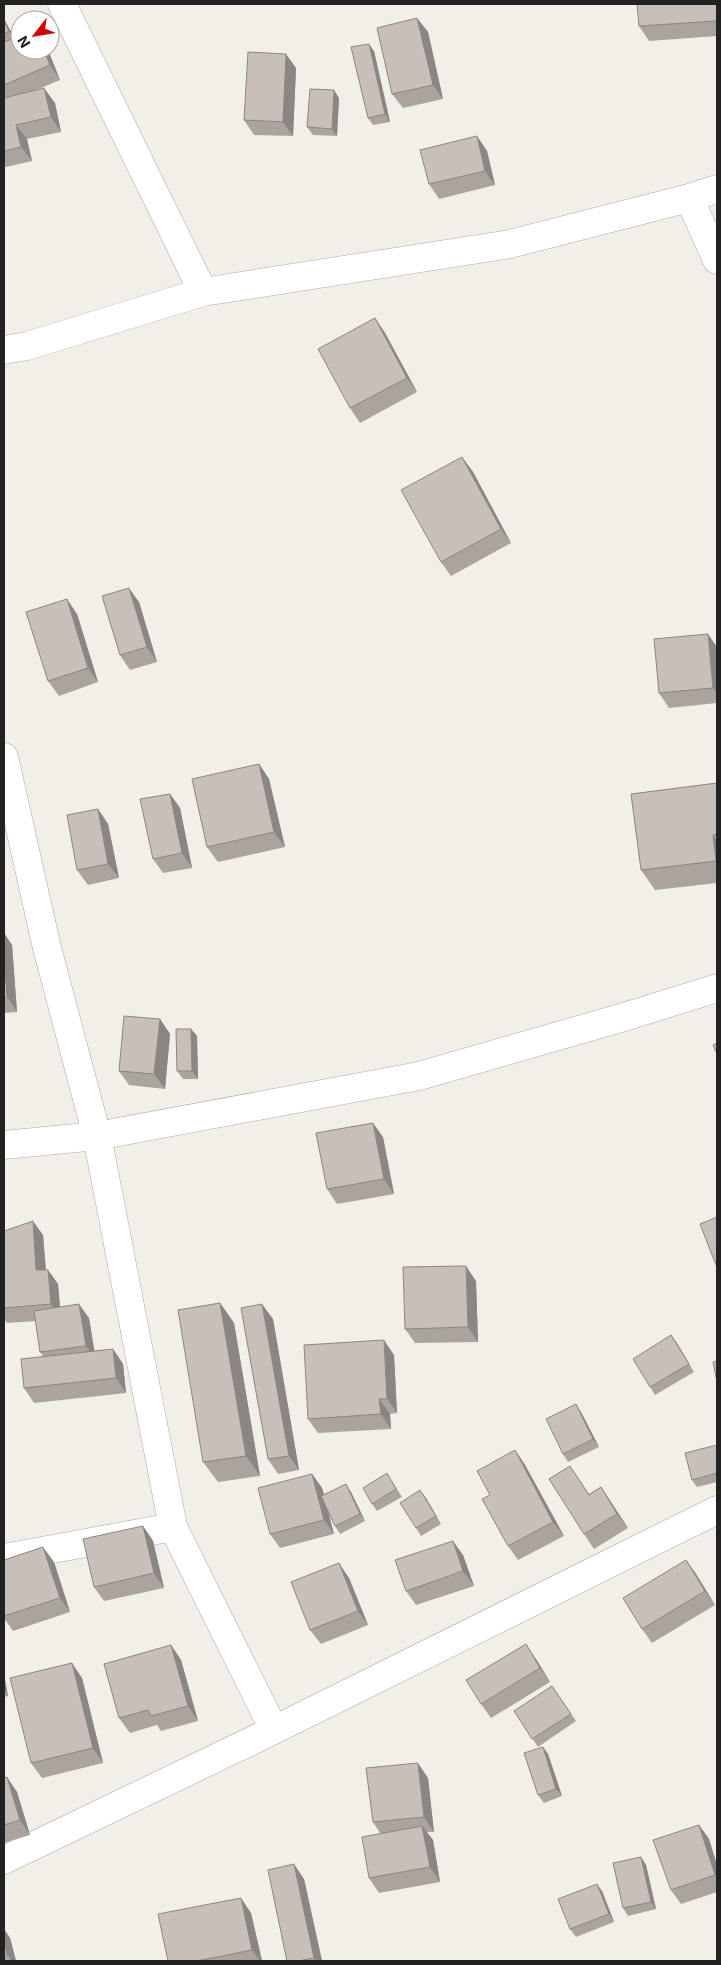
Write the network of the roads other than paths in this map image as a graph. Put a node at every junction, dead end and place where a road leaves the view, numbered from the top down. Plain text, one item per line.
1 (62, 4) edge
2 (717, 189) edge
3 (689, 198) junction
4 (717, 260) edge
5 (203, 292) junction
6 (4, 350) edge
7 (4, 757) edge
8 (717, 988) edge
9 (97, 1136) junction
10 (4, 1145) edge
11 (717, 1510) edge
12 (173, 1527) junction
13 (4, 1558) edge
14 (274, 1730) junction
15 (4, 1860) edge

1 - 5 street
2 - 3 street
3 - 4 street
3 - 5 street
5 - 6 street
7 - 9 street
8 - 9 street
9 - 10 street
9 - 12 street
11 - 14 street
12 - 13 street
12 - 14 street
14 - 15 street

